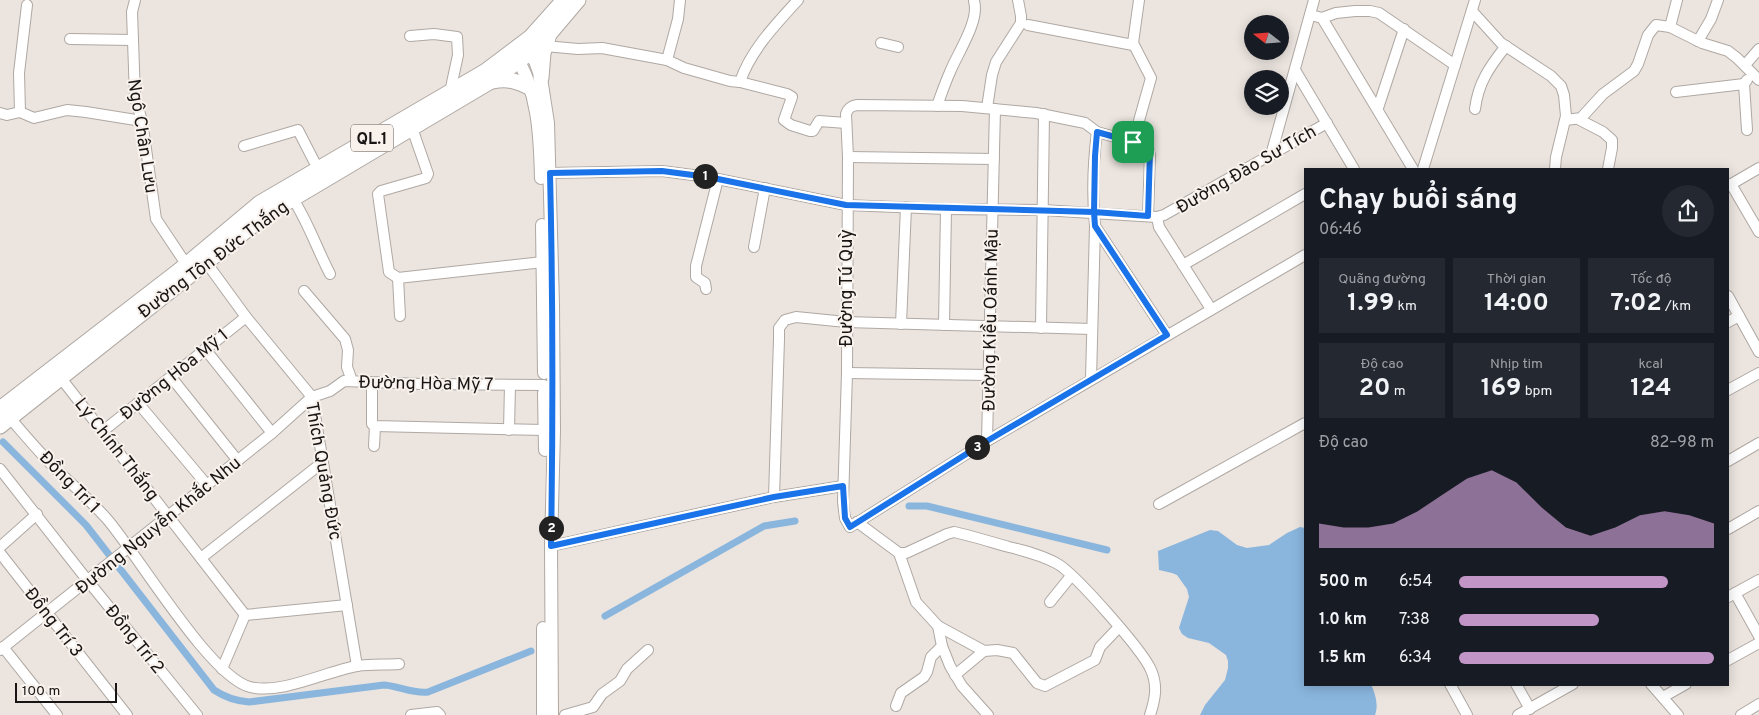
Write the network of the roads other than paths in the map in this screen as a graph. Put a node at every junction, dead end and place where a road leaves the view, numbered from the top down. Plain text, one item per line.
1 (135, 0) edge
2 (578, 0) edge
3 (680, 0) edge
4 (797, 0) edge
5 (1018, 0) edge
6 (1139, 0) edge
7 (1314, 0) edge
8 (1475, 0) edge
9 (1677, 0) edge
10 (1718, 0) edge
11 (974, 1) dead end
12 (558, 3) edge
13 (27, 6) dead end
14 (1472, 11) junction
15 (1311, 14) junction
16 (1322, 18) junction
17 (1028, 25) dead end
18 (1670, 28) junction
19 (1404, 29) junction
20 (552, 31) junction
21 (410, 36) dead end
22 (70, 39) dead end
23 (133, 40) junction
24 (1698, 41) junction
25 (880, 43) dead end
26 (1133, 45) junction
27 (545, 46) junction
28 (1506, 46) junction
29 (898, 47) dead end
30 (1759, 48) edge
31 (520, 53) junction
32 (667, 60) junction
33 (1455, 64) junction
34 (1295, 70) junction
35 (1752, 73) edge
36 (491, 81) junction
37 (740, 82) junction
38 (536, 83) junction
39 (1744, 84) junction
40 (450, 92) junction
41 (1676, 92) dead end
42 (937, 106) junction
43 (991, 108) junction
44 (1378, 108) junction
45 (1475, 109) dead end
46 (20, 112) junction
47 (0, 113) edge
48 (1044, 114) junction
49 (1578, 119) junction
50 (1566, 120) junction
51 (142, 121) junction
52 (846, 123) junction
53 (1327, 123) junction
54 (412, 128) junction
55 (1748, 130) dead end
56 (1097, 132) junction
57 (1133, 142) junction
58 (244, 146) dead end
59 (1271, 155) junction
60 (848, 157) junction
61 (994, 159) junction
62 (1351, 168) edge
63 (1412, 168) edge
64 (1423, 168) edge
65 (1555, 168) edge
66 (1608, 168) edge
67 (1759, 168) edge
68 (318, 169) junction
69 (550, 173) junction
70 (718, 179) junction
71 (1729, 185) edge
72 (765, 188) junction
73 (1304, 195) edge
74 (293, 199) junction
75 (846, 205) junction
76 (906, 207) junction
77 (946, 209) junction
78 (993, 210) junction
79 (1043, 210) junction
80 (1094, 212) junction
81 (1152, 216) junction
82 (1095, 226) junction
83 (1759, 232) edge
84 (754, 247) dead end
85 (1304, 256) edge
86 (203, 258) junction
87 (544, 262) junction
88 (186, 264) junction
89 (1183, 265) junction
90 (330, 274) dead end
91 (398, 278) junction
92 (706, 288) dead end
93 (304, 291) dead end
94 (1729, 298) edge
95 (1210, 309) junction
96 (400, 316) dead end
97 (1739, 316) junction
98 (246, 317) junction
99 (1729, 321) edge
100 (846, 322) junction
101 (901, 324) junction
102 (944, 325) junction
103 (990, 327) junction
104 (1041, 328) junction
105 (1092, 329) junction
106 (1167, 335) junction
107 (205, 350) junction
108 (1759, 352) edge
109 (57, 373) junction
110 (846, 373) junction
111 (1759, 373) edge
112 (989, 375) junction
113 (171, 376) junction
114 (1092, 379) junction
115 (352, 381) junction
116 (372, 382) junction
117 (510, 385) junction
118 (544, 385) junction
119 (1729, 389) edge
120 (312, 397) junction
121 (138, 403) junction
122 (3, 412) edge
123 (1304, 425) edge
124 (375, 426) junction
125 (509, 430) junction
126 (545, 430) junction
127 (103, 431) junction
128 (272, 434) junction
129 (987, 441) junction
130 (1759, 443) edge
131 (374, 446) dead end
132 (1729, 460) edge
133 (238, 461) junction
134 (323, 462) junction
135 (0, 468) edge
136 (207, 486) junction
137 (843, 486) junction
138 (774, 497) junction
139 (1158, 504) dead end
140 (1759, 511) edge
141 (37, 514) junction
142 (169, 516) junction
143 (854, 525) junction
144 (1729, 528) edge
145 (551, 546) junction
146 (0, 547) edge
147 (126, 549) junction
148 (0, 553) edge
149 (899, 553) junction
150 (201, 558) junction
151 (1071, 576) junction
152 (1759, 580) edge
153 (88, 581) junction
154 (1731, 595) edge
155 (1050, 602) dead end
156 (347, 605) junction
157 (547, 608) junction
158 (48, 613) junction
159 (245, 615) junction
160 (938, 626) junction
161 (1119, 627) junction
162 (1759, 636) edge
163 (1759, 642) edge
164 (942, 646) junction
165 (2, 648) edge
166 (648, 650) dead end
167 (984, 651) junction
168 (1729, 659) edge
169 (399, 664) dead end
170 (357, 666) junction
171 (222, 669) junction
172 (955, 675) junction
173 (1451, 686) edge
174 (1517, 686) edge
175 (1568, 686) edge
176 (1653, 686) edge
177 (1682, 686) edge
178 (1662, 697) junction
179 (1759, 704) edge
180 (896, 706) dead end
181 (1530, 708) junction
182 (1744, 714) edge
183 (57, 715) edge
184 (127, 715) edge
185 (196, 715) edge
186 (411, 715) edge
187 (440, 715) edge
188 (543, 715) edge
189 (552, 715) edge
190 (564, 715) edge
191 (987, 715) edge
192 (1150, 715) edge
193 (1467, 715) edge
194 (1518, 715) edge
195 (1678, 715) edge

1 - 23 street, Ngô Chân Lưu
2 - 20 highway, Đường Tôn Đức Thắng / QL.1
3 - 32 street
4 - 37 street
5 - 43 street, Đường Kiều Oánh Mậu
6 - 26 street
7 - 15 street
8 - 14 street
9 - 18 street
10 - 24 street
11 - 42 street
12 - 31 highway, Đường Tôn Đức Thắng / QL.1
13 - 46 street
14 - 28 street
14 - 33 street
15 - 16 street
15 - 34 street
16 - 19 street
16 - 44 street
17 - 26 street
18 - 24 street
18 - 49 street
19 - 33 street
19 - 44 street
20 - 27 highway
20 - 31 highway, Đường Tôn Đức Thắng / QL.1
21 - 40 street
22 - 23 street
23 - 51 street, Ngô Chân Lưu
24 - 35 street
25 - 29 street
26 - 57 street
27 - 32 street
27 - 38 highway
28 - 45 street
28 - 50 street
30 - 35 street
31 - 36 highway, Đường Tôn Đức Thắng / QL.1
31 - 38 main road
31 - 40 highway, Đường Tôn Đức Thắng / QL.1
32 - 37 street
33 - 64 street
34 - 53 street
34 - 59 street
35 - 39 street
36 - 38 highway
36 - 54 highway, Đường Tôn Đức Thắng / QL.1
37 - 52 street
38 - 69 main road
38 - 87 main road
39 - 41 street
39 - 55 street
40 - 68 highway, Đường Tôn Đức Thắng / QL.1
42 - 43 street
42 - 52 street
43 - 48 street
43 - 61 street, Đường Kiều Oánh Mậu
44 - 63 street
46 - 47 street
46 - 51 street
48 - 56 street
48 - 79 street
49 - 50 street
49 - 66 street
50 - 65 street
51 - 88 street, Ngô Chân Lưu
52 - 60 street, Đường Tú Quỳ
53 - 59 street, Đường Đào Sư Tích
53 - 62 street
54 - 74 highway, Đường Tôn Đức Thắng / QL.1
54 - 91 street
56 - 57 street
56 - 80 street
57 - 81 street
58 - 68 street
59 - 81 street, Đường Đào Sư Tích
60 - 61 street
60 - 75 street, Đường Tú Quỳ
61 - 78 street, Đường Kiều Oánh Mậu
67 - 71 street
68 - 86 highway, Đường Tôn Đức Thắng / QL.1
69 - 70 street, Đường Đào Sư Tích
69 - 145 main road
70 - 72 street, Đường Đào Sư Tích
70 - 92 street
71 - 83 street
72 - 75 street, Đường Đào Sư Tích
72 - 84 street
73 - 89 street
74 - 86 highway, Đường Tôn Đức Thắng / QL.1
74 - 90 street
75 - 76 street, Đường Đào Sư Tích
75 - 100 street, Đường Tú Quỳ
76 - 77 street, Đường Đào Sư Tích
76 - 101 street
77 - 78 street, Đường Đào Sư Tích
77 - 102 street
78 - 79 street, Đường Đào Sư Tích
78 - 103 street, Đường Kiều Oánh Mậu
79 - 80 street, Đường Đào Sư Tích
79 - 104 street
80 - 81 street, Đường Đào Sư Tích
80 - 82 street
81 - 89 street
82 - 105 street
82 - 106 street
85 - 95 street
86 - 88 highway, Đường Tôn Đức Thắng / QL.1
86 - 98 street, Thích Quảng Đức
86 - 109 highway, Đường Tôn Đức Thắng / QL.1
87 - 91 street
87 - 118 main road
88 - 109 highway, Đường Tôn Đức Thắng / QL.1
89 - 95 street
91 - 96 street
93 - 115 street
94 - 97 street
95 - 106 street
97 - 99 street
97 - 108 street
98 - 107 street, Đường Hòa Mỹ 1
98 - 120 street, Thích Quảng Đức
100 - 101 street
100 - 110 street, Đường Tú Quỳ
100 - 138 street
101 - 102 street
102 - 103 street
103 - 104 street
103 - 112 street, Đường Kiều Oánh Mậu
104 - 105 street
105 - 114 street
106 - 114 street
107 - 113 street, Đường Hòa Mỹ 1
107 - 128 street
109 - 122 highway, Đường Tôn Đức Thắng / QL.1
109 - 127 street, Lý Chính Thắng
110 - 112 street
110 - 137 street, Đường Tú Quỳ
111 - 119 street
112 - 129 street, Đường Kiều Oánh Mậu
113 - 121 street, Đường Hòa Mỹ 1
113 - 133 street
114 - 129 street
115 - 116 street, Đường Hòa Mỹ 7
115 - 120 street, Đường Hòa Mỹ 7
116 - 117 street, Đường Hòa Mỹ 7
116 - 124 street
117 - 118 street, Đường Hòa Mỹ 7
117 - 125 street
118 - 126 main road
120 - 128 street, Đường Nguyễn Khắc Nhu
120 - 134 street, Thích Quảng Đức
121 - 127 street, Đường Hòa Mỹ 1
121 - 136 street
122 - 147 street, Đồng Trí 1
123 - 139 street
124 - 125 street
124 - 131 street
125 - 126 street
126 - 157 main road
127 - 142 street, Lý Chính Thắng
128 - 133 street, Đường Nguyễn Khắc Nhu
129 - 143 street
130 - 132 street
133 - 136 street, Đường Nguyễn Khắc Nhu
134 - 150 street
134 - 156 street, Thích Quảng Đức
135 - 141 street, Đồng Trí 2
136 - 142 street, Đường Nguyễn Khắc Nhu
137 - 138 street
137 - 143 street, Đường Tú Quỳ
138 - 145 street
140 - 144 street
141 - 146 street
141 - 153 street, Đồng Trí 2
142 - 147 street, Đường Nguyễn Khắc Nhu
142 - 150 street, Lý Chính Thắng
143 - 149 street
145 - 157 main road
147 - 153 street, Đường Nguyễn Khắc Nhu
147 - 171 street, Đồng Trí 1
148 - 158 street, Đồng Trí 3
149 - 151 street
149 - 160 street
150 - 159 street, Lý Chính Thắng
151 - 155 street
151 - 161 street
152 - 154 street
153 - 158 street, Đường Nguyễn Khắc Nhu
153 - 185 street, Đồng Trí 2
154 - 162 street
156 - 159 street
156 - 170 street, Thích Quảng Đức
157 - 188 main road
157 - 189 main road
158 - 165 street, Đường Nguyễn Khắc Nhu
158 - 184 street, Đồng Trí 3
159 - 171 street
160 - 164 street
160 - 167 street
161 - 167 street
161 - 192 street
163 - 168 street
164 - 172 street
164 - 180 street
165 - 183 street
166 - 190 street
167 - 172 street
169 - 170 street, Đồng Trí 1
170 - 171 street, Đồng Trí 1
172 - 191 street
173 - 193 street
174 - 181 street
175 - 181 street
176 - 178 street
177 - 178 street
178 - 195 street
179 - 182 street
181 - 194 street
186 - 187 street

